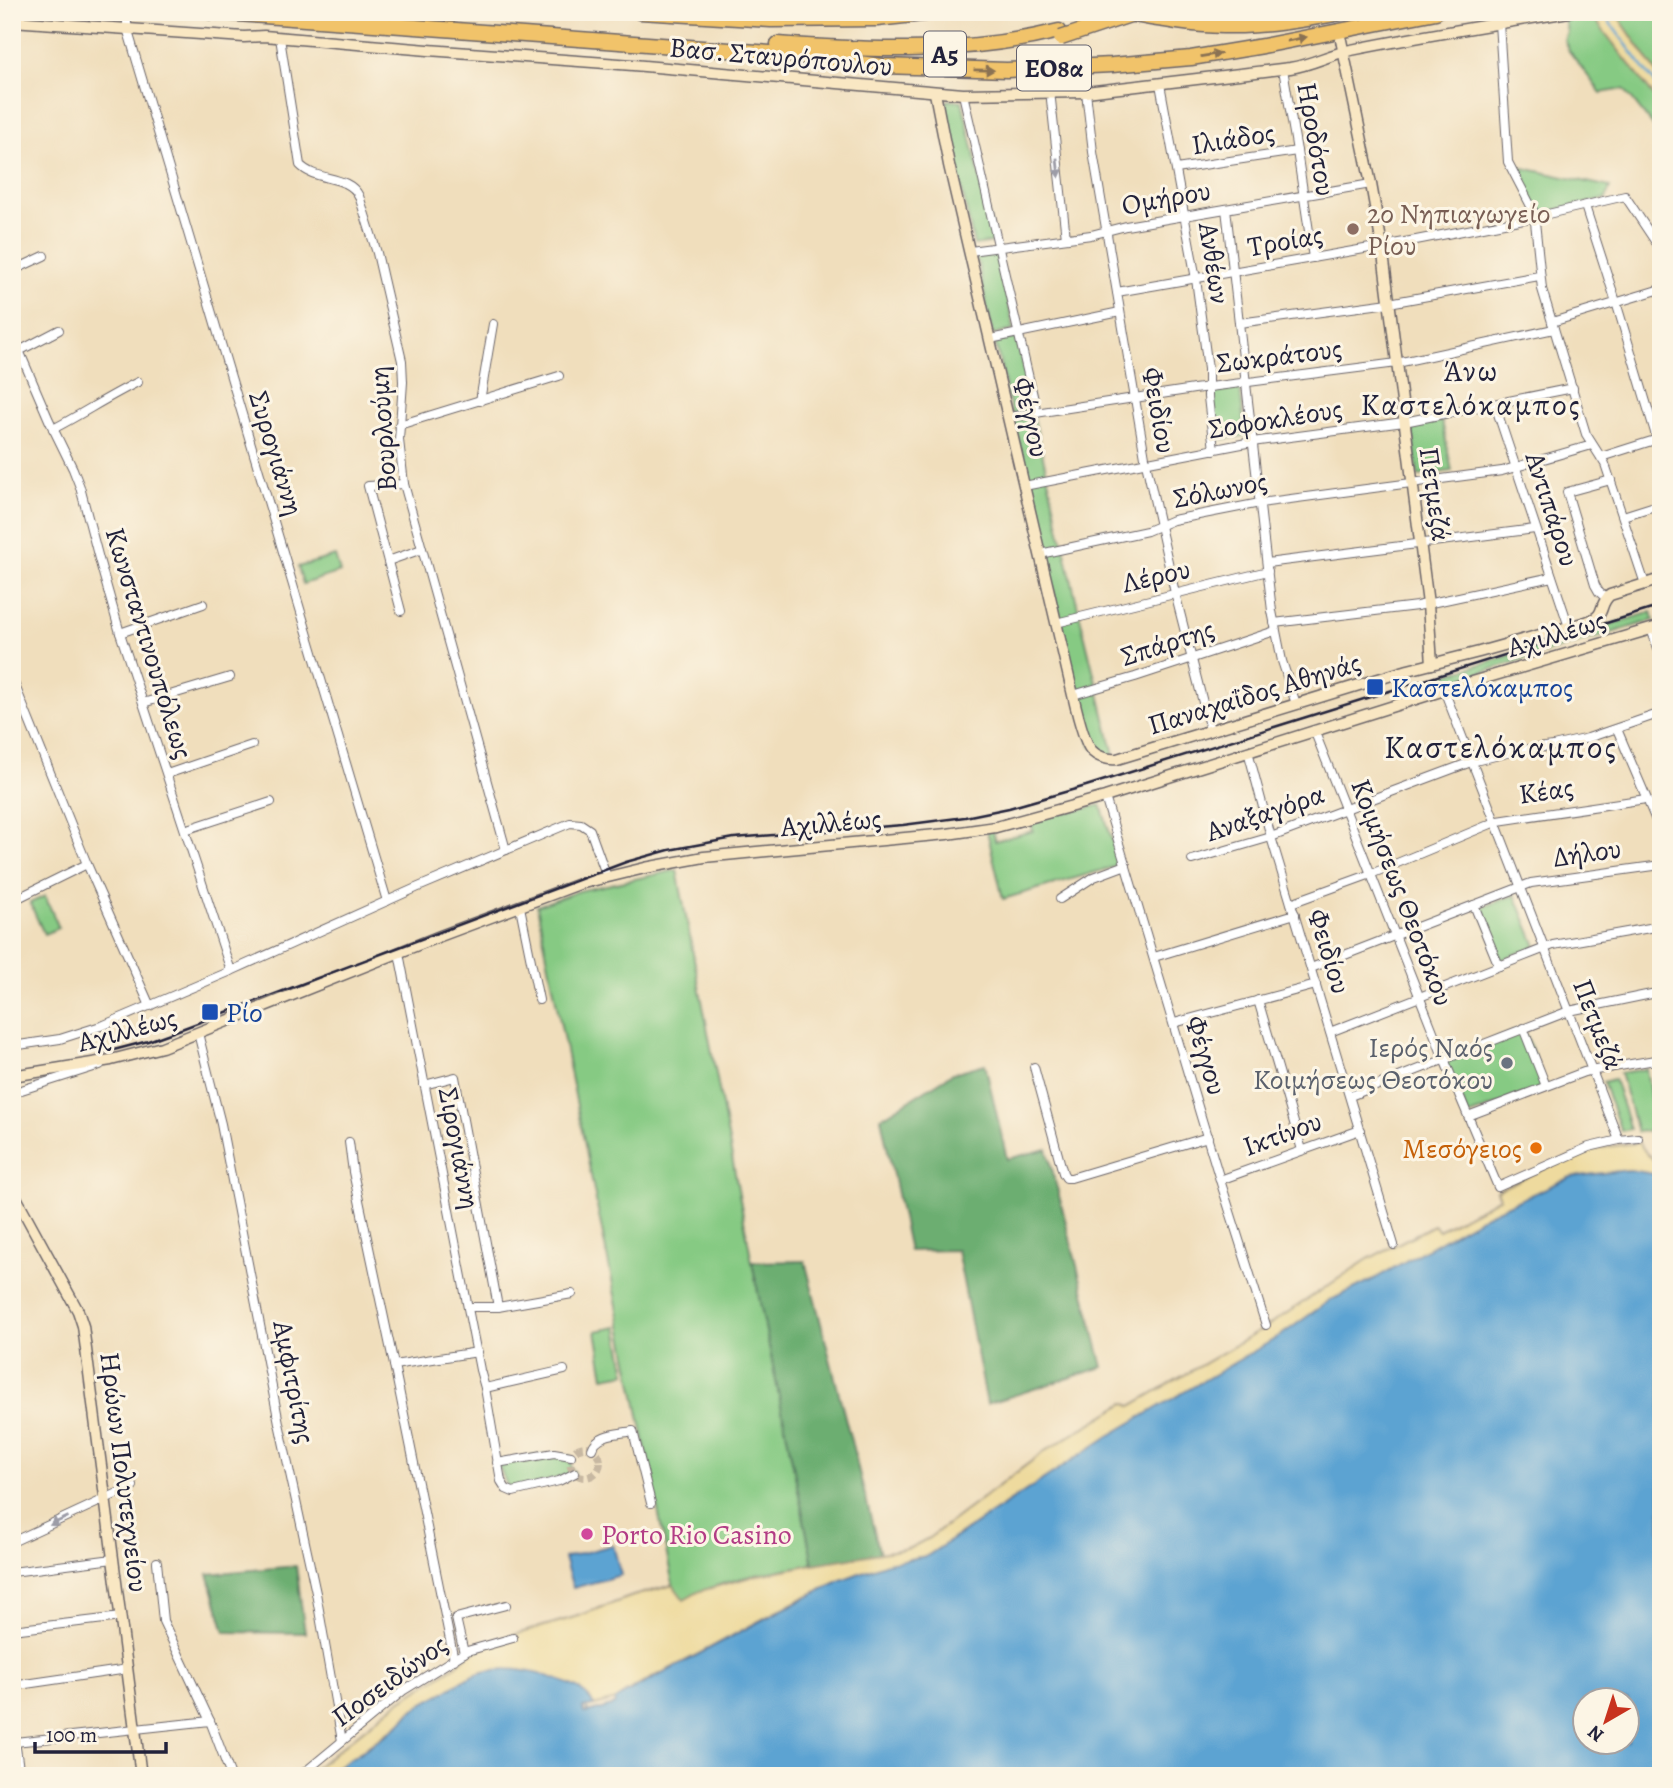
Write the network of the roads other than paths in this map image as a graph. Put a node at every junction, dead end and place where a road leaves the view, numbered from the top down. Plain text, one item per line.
1 (210, 12) edge
2 (327, 12) edge
3 (640, 12) edge
4 (941, 12) edge
5 (1117, 12) edge
6 (1139, 12) edge
7 (1346, 12) edge
8 (1436, 12) edge
9 (1569, 12) edge
10 (12, 21) edge
11 (127, 22) junction
12 (1499, 23) junction
13 (1060, 35) junction
14 (1336, 36) junction
15 (280, 38) junction
16 (1343, 52) junction
17 (784, 54) junction
18 (1283, 69) junction
19 (1160, 84) junction
20 (1086, 92) junction
21 (935, 93) junction
22 (963, 94) junction
23 (1051, 100) dead end
24 (1297, 150) junction
25 (1176, 169) junction
26 (1371, 184) junction
27 (1304, 196) junction
28 (1584, 206) junction
29 (1226, 209) junction
30 (1184, 216) junction
31 (1535, 217) junction
32 (1107, 231) junction
33 (1066, 238) junction
34 (1382, 246) junction
35 (1000, 247) junction
36 (1661, 250) edge
37 (970, 251) junction
38 (44, 256) dead end
39 (1313, 258) junction
40 (12, 271) edge
41 (1233, 273) junction
42 (1539, 276) junction
43 (1196, 279) junction
44 (1661, 289) edge
45 (1117, 292) junction
46 (1616, 302) junction
47 (1389, 303) junction
48 (1120, 312) junction
49 (1239, 323) junction
50 (493, 324) dead end
51 (1553, 325) junction
52 (60, 330) dead end
53 (1019, 333) junction
54 (12, 334) edge
55 (990, 340) junction
56 (19, 351) junction
57 (1397, 363) junction
58 (559, 376) dead end
59 (138, 382) dead end
60 (1245, 383) junction
61 (1208, 387) junction
62 (1573, 388) junction
63 (1134, 398) junction
64 (480, 401) junction
65 (1495, 405) junction
66 (1037, 413) junction
67 (1009, 418) junction
68 (1401, 423) junction
69 (400, 425) junction
70 (53, 429) junction
71 (1659, 439) edge
72 (1252, 442) junction
73 (1592, 446) junction
74 (1214, 450) junction
75 (1601, 457) junction
76 (1146, 463) junction
77 (1515, 468) junction
78 (1611, 480) junction
79 (1412, 483) junction
80 (404, 484) junction
81 (1024, 486) junction
82 (1260, 503) junction
83 (1661, 504) edge
84 (1623, 516) junction
85 (1160, 526) junction
86 (1535, 529) junction
87 (1420, 543) junction
88 (422, 549) junction
89 (1040, 554) junction
90 (388, 561) junction
91 (1267, 567) junction
92 (1552, 577) junction
93 (1661, 579) edge
94 (1645, 584) junction
95 (1175, 593) junction
96 (1606, 598) junction
97 (203, 604) dead end
98 (1428, 604) junction
99 (401, 611) dead end
100 (1056, 623) junction
101 (1275, 627) junction
102 (1569, 627) junction
103 (1656, 627) edge
104 (120, 633) junction
105 (1661, 656) edge
106 (1192, 658) junction
107 (1433, 664) junction
108 (230, 677) dead end
109 (12, 678) edge
110 (1444, 690) junction
111 (1073, 695) junction
112 (143, 703) junction
113 (1296, 704) junction
114 (1661, 713) edge
115 (1617, 729) junction
116 (1210, 730) junction
117 (1314, 730) junction
118 (252, 745) dead end
119 (1091, 750) joint
120 (1248, 751) junction
121 (1471, 762) junction
122 (167, 774) junction
123 (1105, 797) junction
124 (1646, 799) junction
125 (271, 802) dead end
126 (1346, 809) junction
127 (1494, 822) junction
128 (186, 830) junction
129 (1661, 832) edge
130 (1271, 837) junction
131 (506, 850) junction
132 (1192, 860) dead end
133 (87, 864) junction
134 (1126, 865) junction
135 (1661, 865) edge
136 (1371, 874) junction
137 (607, 877) junction
138 (1520, 887) junction
139 (1060, 899) dead end
140 (12, 901) edge
141 (387, 901) junction
142 (1291, 903) junction
143 (1474, 905) junction
144 (520, 907) junction
145 (1295, 914) junction
146 (1661, 926) edge
147 (1396, 936) junction
148 (1545, 948) junction
149 (399, 953) junction
150 (1154, 957) junction
151 (1499, 966) junction
152 (1311, 968) junction
153 (231, 971) junction
154 (1316, 985) junction
155 (1661, 992) edge
156 (1420, 997) junction
157 (539, 1000) dead end
158 (1258, 1000) junction
159 (150, 1006) junction
160 (1569, 1010) junction
161 (1174, 1023) junction
162 (1523, 1028) junction
163 (1331, 1032) junction
164 (198, 1033) junction
165 (12, 1046) edge
166 (1444, 1059) junction
167 (1661, 1059) edge
168 (104, 1060) junction
169 (1034, 1067) dead end
170 (1592, 1070) junction
171 (12, 1076) edge
172 (425, 1084) junction
173 (1546, 1086) junction
174 (12, 1093) edge
175 (1350, 1096) junction
176 (1468, 1116) junction
177 (1360, 1130) junction
178 (1208, 1137) junction
179 (1638, 1138) dead end
180 (1619, 1140) junction
181 (349, 1142) dead end
182 (1302, 1150) junction
183 (1220, 1180) junction
184 (12, 1190) edge
185 (1394, 1245) dead end
186 (572, 1294) dead end
187 (468, 1307) junction
188 (498, 1307) junction
189 (1266, 1325) dead end
190 (478, 1352) junction
191 (394, 1365) junction
192 (564, 1370) dead end
193 (485, 1388) junction
194 (592, 1449) dead end
195 (571, 1457) dead end
196 (497, 1463) junction
197 (575, 1473) dead end
198 (133, 1486) dead end
199 (105, 1498) junction
200 (651, 1503) dead end
201 (12, 1542) edge
202 (113, 1559) junction
203 (157, 1562) dead end
204 (12, 1572) edge
205 (506, 1605) dead end
206 (121, 1617) junction
207 (12, 1630) edge
208 (513, 1638) dead end
209 (464, 1653) junction
210 (454, 1660) junction
211 (128, 1669) junction
212 (12, 1686) edge
213 (12, 1719) edge
214 (210, 1721) junction
215 (135, 1729) junction
216 (342, 1741) junction
217 (16, 1742) junction
218 (17, 1770) edge
219 (141, 1776) edge
220 (231, 1776) edge
221 (300, 1776) edge

1 - 17 highway, Α5
2 - 13 highway, Α5
3 - 4 highway
5 - 7 highway, ΕΟ8α
5 - 13 highway, Α5
6 - 13 highway, Α5, bridge
8 - 14 highway, ΕΟ8α
9 - 12 street, Βασ. Σταυρόπουλου
10 - 11 street, Βασ. Σταυρόπουλου
11 - 15 street, Βασ. Σταυρόπουλου
11 - 141 street, Συρογιάννη
12 - 16 street, Βασ. Σταυρόπουλου
12 - 31 street
13 - 17 highway, Α5
14 - 16 street, Πετμεζά
17 -> 14 highway, ΕΟ8α
15 - 21 street, Βασ. Σταυρόπουλου
15 - 69 street, Βουρλούμη
16 - 18 street, Βασ. Σταυρόπουλου
16 - 26 street, Πετμεζά
18 - 19 street, Βασ. Σταυρόπουλου
18 - 24 street, Ηροδότου
19 - 20 street, Βασ. Σταυρόπουλου
19 - 25 street, Ανθέων
20 - 22 street, Βασ. Σταυρόπουλου
20 - 32 street, Φειδίου
21 - 22 street, Βασ. Σταυρόπουλου
21 - 37 street, Φέγγου
22 - 35 street
23 -> 33 street
24 - 25 street, Ιλιάδος
24 - 27 street, Ηροδότου
25 - 30 street, Ανθέων
26 - 27 street, Ομήρου
26 - 34 street, Πετμεζά
27 - 29 street, Ομήρου
27 - 39 street, Ηροδότου
28 - 31 street, Τροίας
28 - 36 street, Τροίας
28 - 46 street
29 - 30 street, Ομήρου
29 - 41 street
30 - 32 street, Ομήρου
30 - 43 street, Ανθέων
31 - 34 street, Τροίας
31 - 42 street
32 - 33 street, Ομήρου
32 - 45 street, Φειδίου
33 - 35 street, Ομήρου
34 - 39 street, Τροίας
34 - 47 street, Πετμεζά
35 - 37 street, Ομήρου
35 - 53 street
37 - 55 street, Φέγγου
38 - 40 street
39 - 41 street, Τροίας
41 - 43 street, Τροίας
41 - 49 street
42 - 47 street
42 - 51 street
43 - 45 street, Τροίας
43 - 61 street, Ανθέων
44 - 46 street, Σωκράτους
45 - 48 street, Φειδίου
46 - 51 street, Σωκράτους
46 - 71 street
47 - 49 street
47 - 57 street, Πετμεζά
48 - 53 street
48 - 63 street, Φειδίου
49 - 60 street
50 - 64 street
51 - 57 street, Σωκράτους
51 - 62 street
52 - 56 street
53 - 55 street
53 - 66 street
54 - 56 street, Κωνσταντινουπόλεως
55 - 67 street, Φέγγου
56 - 70 street, Κωνσταντινουπόλεως
57 - 60 street, Σωκράτους
57 - 68 street, Πετμεζά
58 - 64 street
59 - 70 street
60 - 61 street, Σωκράτους
60 - 72 street
61 - 63 street, Σωκράτους
61 - 74 street, Ανθέων
62 - 65 street, Σοφοκλέους
62 - 73 street
63 - 66 street, Σωκράτους
63 - 76 street, Φειδίου
64 - 69 street
65 - 68 street, Σοφοκλέους
65 - 77 street, Αντιπάρου
66 - 67 street, Σωκράτους
67 - 81 street, Φέγγου
68 - 72 street, Σοφοκλέους
68 - 79 street, Πετμεζά
69 - 80 street, Βουρλούμη
70 - 104 street, Κωνσταντινουπόλεως
71 - 75 street
72 - 74 street, Σοφοκλέους
72 - 82 street
73 - 75 street
73 - 77 street, Σόλωνος
74 - 76 street, Σοφοκλέους
75 - 78 street
76 - 81 street, Σοφοκλέους
76 - 85 street, Φειδίου
77 - 79 street, Σόλωνος
77 - 86 street, Αντιπάρου
78 - 84 street
78 - 96 street
79 - 82 street, Σόλωνος
79 - 87 street, Πετμεζά
80 - 88 street, Βουρλούμη
80 - 90 street
81 - 89 street, Φέγγου
82 - 85 street, Σόλωνος
82 - 91 street
83 - 84 street
84 - 94 street
85 - 89 street, Σόλωνος
85 - 95 street, Φειδίου
86 - 87 street
86 - 92 street, Αντιπάρου
87 - 91 street, Λέρου
87 - 98 street, Πετμεζά
88 - 90 street
88 - 131 street, Βουρλούμη
89 - 100 street, Φέγγου
90 - 99 street
91 - 95 street, Λέρου
91 - 101 street
92 - 98 street, Σπάρτης
92 - 102 street, Αντιπάρου
93 - 94 street, Αχιλλέως
94 - 96 street, Αχιλλέως
95 - 100 street, Λέρου
95 - 106 street, Φειδίου
96 - 102 street, Παναχαΐδος Αθηνάς
97 - 104 street
98 - 101 street, Σπάρτης
98 - 107 street, Πετμεζά
100 - 111 street, Φέγγου
101 - 106 street, Σπάρτης
101 - 113 street
102 - 107 street, Παναχαΐδος Αθηνάς
103 - 105 street
103 - 110 street, Αχιλλέως
104 - 112 street, Κωνσταντινουπόλεως
106 - 111 street, Σπάρτης
106 - 116 street, Φειδίου
107 - 113 street, Παναχαΐδος Αθηνάς
108 - 112 street
109 - 133 street
110 - 117 street, Αχιλλέως
110 - 121 street, Πετμεζά
111 - 119 street, Φέγγου
112 - 122 street, Κωνσταντινουπόλεως
113 - 116 street, Παναχαΐδος Αθηνάς
114 - 115 street, Αναξαγόρα
115 - 121 street, Αναξαγόρα
115 - 124 street
116 - 119 street, Παναχαΐδος Αθηνάς
117 - 120 street, Αχιλλέως
117 - 126 street, Κοιμήσεως Θεοτόκου
118 - 122 street
120 - 123 street, Αχιλλέως
120 - 130 street, Φειδίου
121 - 126 street, Αναξαγόρα
121 - 127 street, Πετμεζά
122 - 128 street, Κωνσταντινουπόλεως
123 - 134 street, Φέγγου
123 - 137 street, Αχιλλέως
124 - 127 street, Κέας
124 - 129 street
125 - 128 street
126 - 130 street, Αναξαγόρα
126 - 136 street, Κοιμήσεως Θεοτόκου
127 - 136 street, Κέας
127 - 138 street, Πετμεζά
128 - 153 street, Κωνσταντινουπόλεως
130 - 132 street, Αναξαγόρα
130 - 142 street, Φειδίου
131 - 137 street
131 - 141 street
133 - 140 street
133 - 159 street
134 - 139 street
134 - 150 street, Φέγγου
135 - 138 street, Δήλου
136 - 142 street, Κέας
136 - 147 street, Κοιμήσεως Θεοτόκου
137 - 144 street, Αχιλλέως
138 - 143 street, Δήλου
138 - 148 street, Πετμεζά
141 - 153 street
142 - 145 street, Φειδίου
143 - 147 street, Δήλου
143 - 151 street
144 - 149 street, Αχιλλέως
144 - 157 street
145 - 150 street
145 - 152 street, Φειδίου
146 - 148 street
147 - 152 street, Δήλου
147 - 156 street, Κοιμήσεως Θεοτόκου
148 - 151 street
148 - 160 street, Πετμεζά
149 - 164 street, Αχιλλέως
149 - 172 street, Σιρογιάννη
150 - 161 street, Φέγγου
151 - 156 street
152 - 154 street, Φειδίου
153 - 159 street
154 - 158 street
154 - 163 street, Φειδίου
155 - 160 street
156 - 163 street
156 - 166 street, Κοιμήσεως Θεοτόκου
158 - 161 street
158 - 182 street
159 - 165 street
160 - 162 street
160 - 170 street, Πετμεζά
161 - 178 street, Φέγγου
162 - 166 street
162 - 173 street
163 - 175 street, Φειδίου
164 - 168 street, Αχιλλέως
164 - 216 street, Αμφιτρίτης
166 - 175 street
166 - 176 street, Κοιμήσεως Θεοτόκου
167 - 170 street
168 - 171 street, Αχιλλέως
168 - 174 street
169 - 178 street
170 - 173 street
170 - 180 street, Πετμεζά
172 - 187 street, Σιρογιάννη
172 - 188 street
173 - 176 street
175 - 177 street, Φειδίου
176 - 180 street, Κοιμήσεως Θεοτόκου
177 - 182 street, Ικτίνου
177 - 185 street, Φειδίου
178 - 183 street, Φέγγου
179 - 180 street
181 - 191 street
182 - 183 street, Ικτίνου
183 - 189 street, Φέγγου
184 - 199 street, Ηρώων Πολυτεχνείου
186 - 188 street
187 - 188 street
187 - 190 street, Σιρογιάννη
190 - 191 street
190 - 193 street, Σιρογιάννη
191 - 210 street
192 - 193 street
193 - 196 street, Σιρογιάννη
194 - 200 street
195 - 196 street
196 - 197 street, Σιρογιάννη
198 - 199 street
199 -> 201 street
199 - 202 street, Ηρώων Πολυτεχνείου
202 - 204 street
202 - 206 street, Ηρώων Πολυτεχνείου
203 - 214 street
205 - 209 street
206 - 207 street
206 - 211 street, Ηρώων Πολυτεχνείου
208 - 209 street, Ποσειδώνος
209 - 210 street, Ποσειδώνος
210 - 216 street, Ποσειδώνος
211 - 212 street
211 - 215 street, Ηρώων Πολυτεχνείου
213 - 217 street
214 - 215 street
214 - 220 street
215 - 217 street
215 - 219 street, Ηρώων Πολυτεχνείου
216 - 221 street, Ποσειδώνος
217 - 218 street

